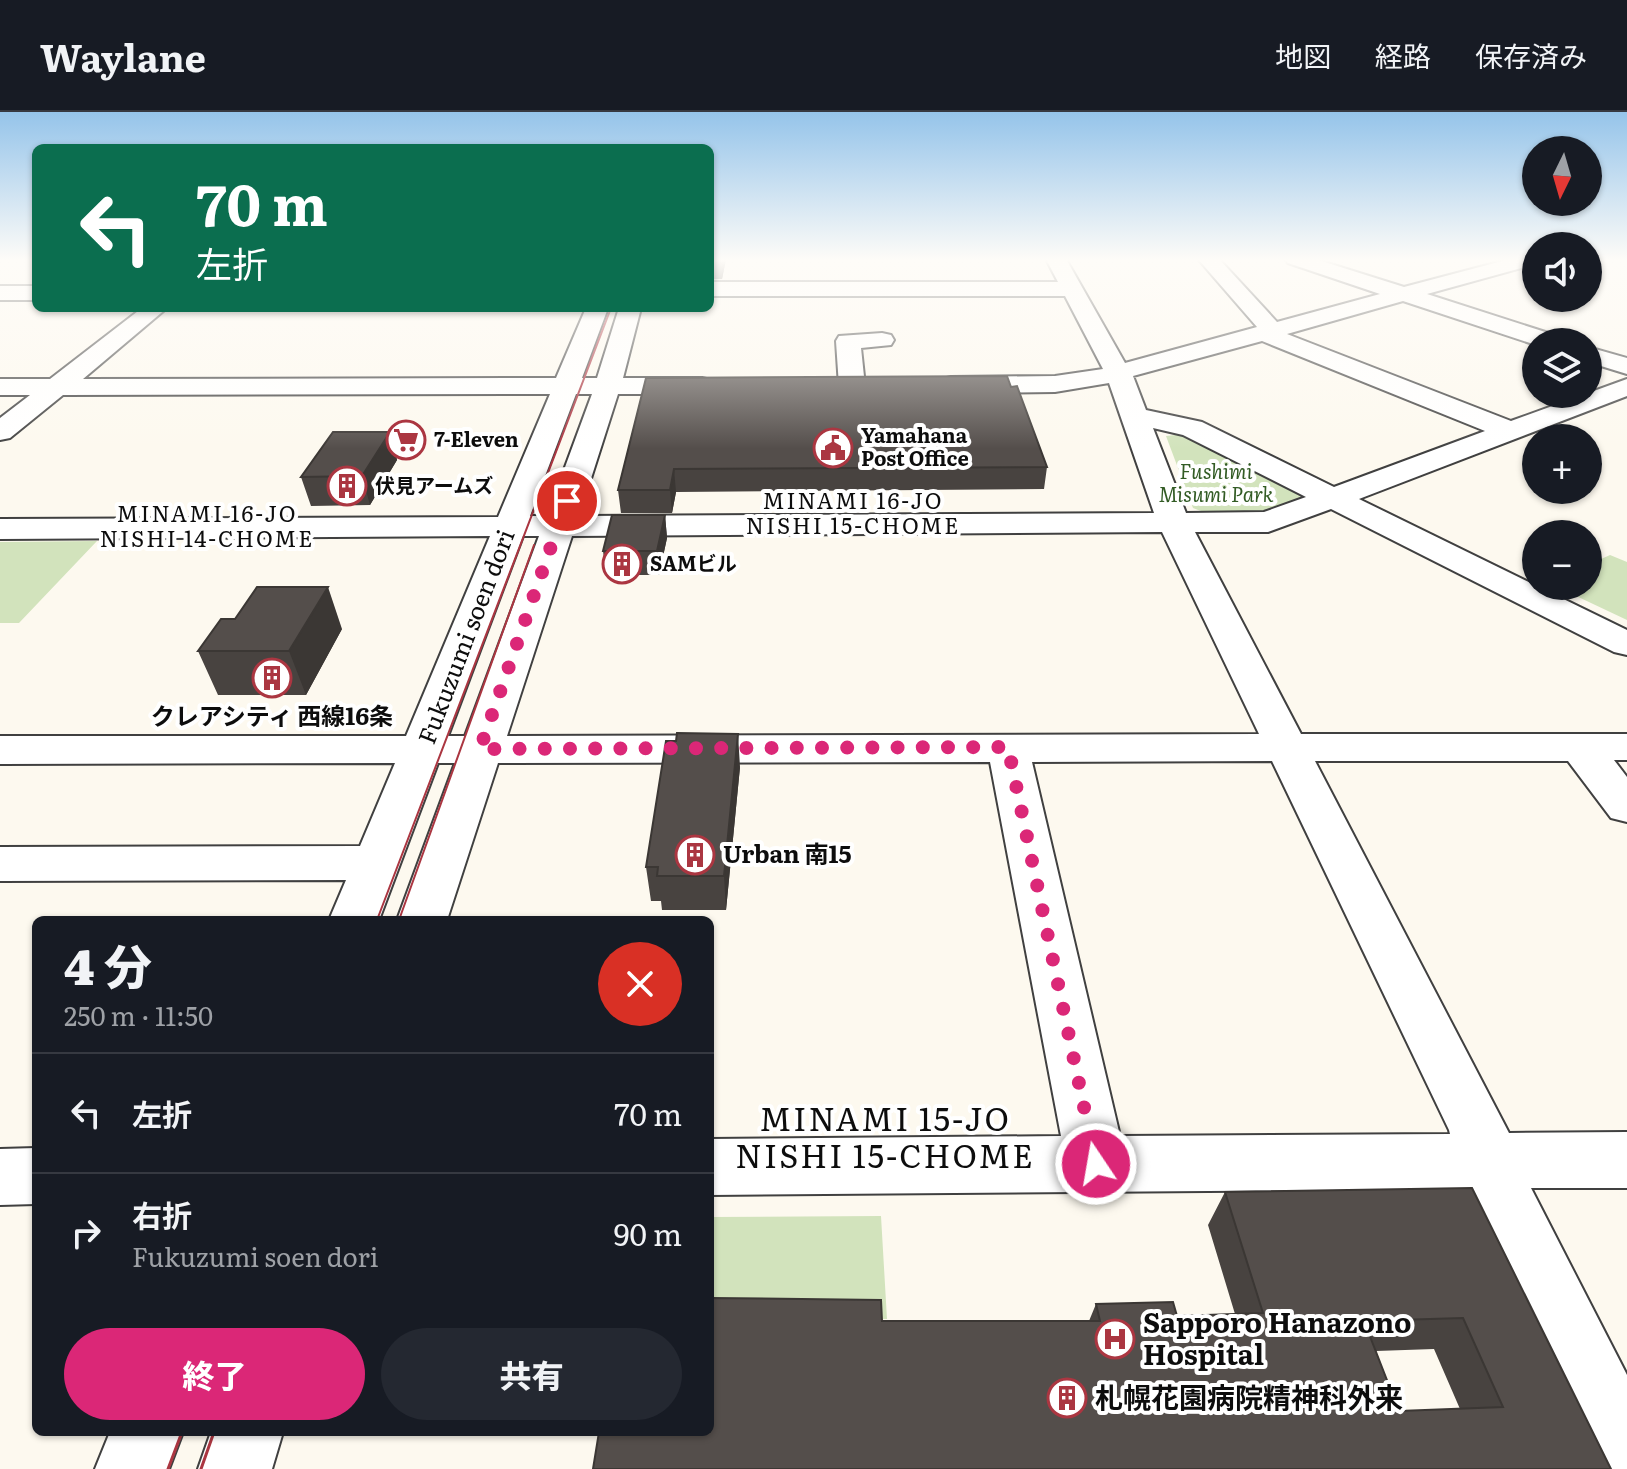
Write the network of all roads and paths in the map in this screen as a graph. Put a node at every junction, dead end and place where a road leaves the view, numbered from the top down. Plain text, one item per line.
1 (138, 322) edge
2 (591, 322) edge
3 (626, 322) edge
4 (1091, 322) edge
5 (1260, 322) edge
6 (1302, 322) edge
7 (1491, 322) edge
8 (1268, 332) junction
9 (1522, 332) edge
10 (882, 340) dead end
11 (1602, 358) edge
12 (1627, 366) edge
13 (1118, 372) junction
14 (882, 385) edge
15 (926, 385) edge
16 (566, 386) junction
17 (608, 386) junction
18 (729, 386) edge
19 (821, 386) edge
20 (852, 386) junction
21 (0, 387) edge
22 (57, 387) junction
23 (1627, 387) edge
24 (1135, 416) junction
25 (1511, 431) junction
26 (0, 432) edge
27 (1332, 497) junction
28 (1174, 523) junction
29 (511, 525) junction
30 (558, 525) junction
31 (0, 529) edge
32 (1627, 644) edge
33 (1286, 746) junction
34 (1008, 747) junction
35 (1580, 747) junction
36 (1627, 747) edge
37 (423, 749) junction
38 (480, 749) junction
39 (0, 750) edge
40 (1627, 807) edge
41 (377, 863) junction
42 (0, 864) edge
43 (356, 916) edge
44 (423, 916) edge
45 (1627, 1160) edge
46 (1486, 1162) junction
47 (1096, 1164) junction
48 (714, 1167) edge
49 (32, 1176) edge
50 (0, 1177) edge
51 (145, 1436) edge
52 (246, 1436) edge
53 (1627, 1451) edge
54 (132, 1469) edge
55 (235, 1469) edge

1 - 22 street
2 - 16 street, Fukuzumi soen dori
3 - 17 street, Fukuzumi soen dori
4 - 13 street
5 - 8 street
6 - 8 street
7 - 9 street
8 - 13 street
8 - 25 street
10 - 20 street
11 - 12 street
13 - 15 street
13 - 24 street
14 - 20 street
16 - 17 street
16 - 22 street
16 - 29 street, Fukuzumi soen dori
17 - 18 street
17 - 30 street, Fukuzumi soen dori
19 - 20 street
21 - 22 street
22 - 26 street
23 - 25 street
24 - 27 street
24 - 28 street
25 - 27 street
27 - 28 street
27 - 32 street
28 - 30 street
28 - 33 street
29 - 30 street
29 - 31 street
29 - 37 street, Fukuzumi soen dori
30 - 38 street, Fukuzumi soen dori
33 - 34 street
33 - 35 street
33 - 46 street
34 - 38 street
34 - 47 street
35 - 36 street
35 - 40 street
37 - 38 street
37 - 39 street
37 - 41 street, Fukuzumi soen dori
38 - 44 street, Fukuzumi soen dori
41 - 42 street
41 - 43 street, Fukuzumi soen dori
45 - 46 street
46 - 47 street
46 - 53 street
47 - 48 street
49 - 50 street
51 - 54 street
52 - 55 street

